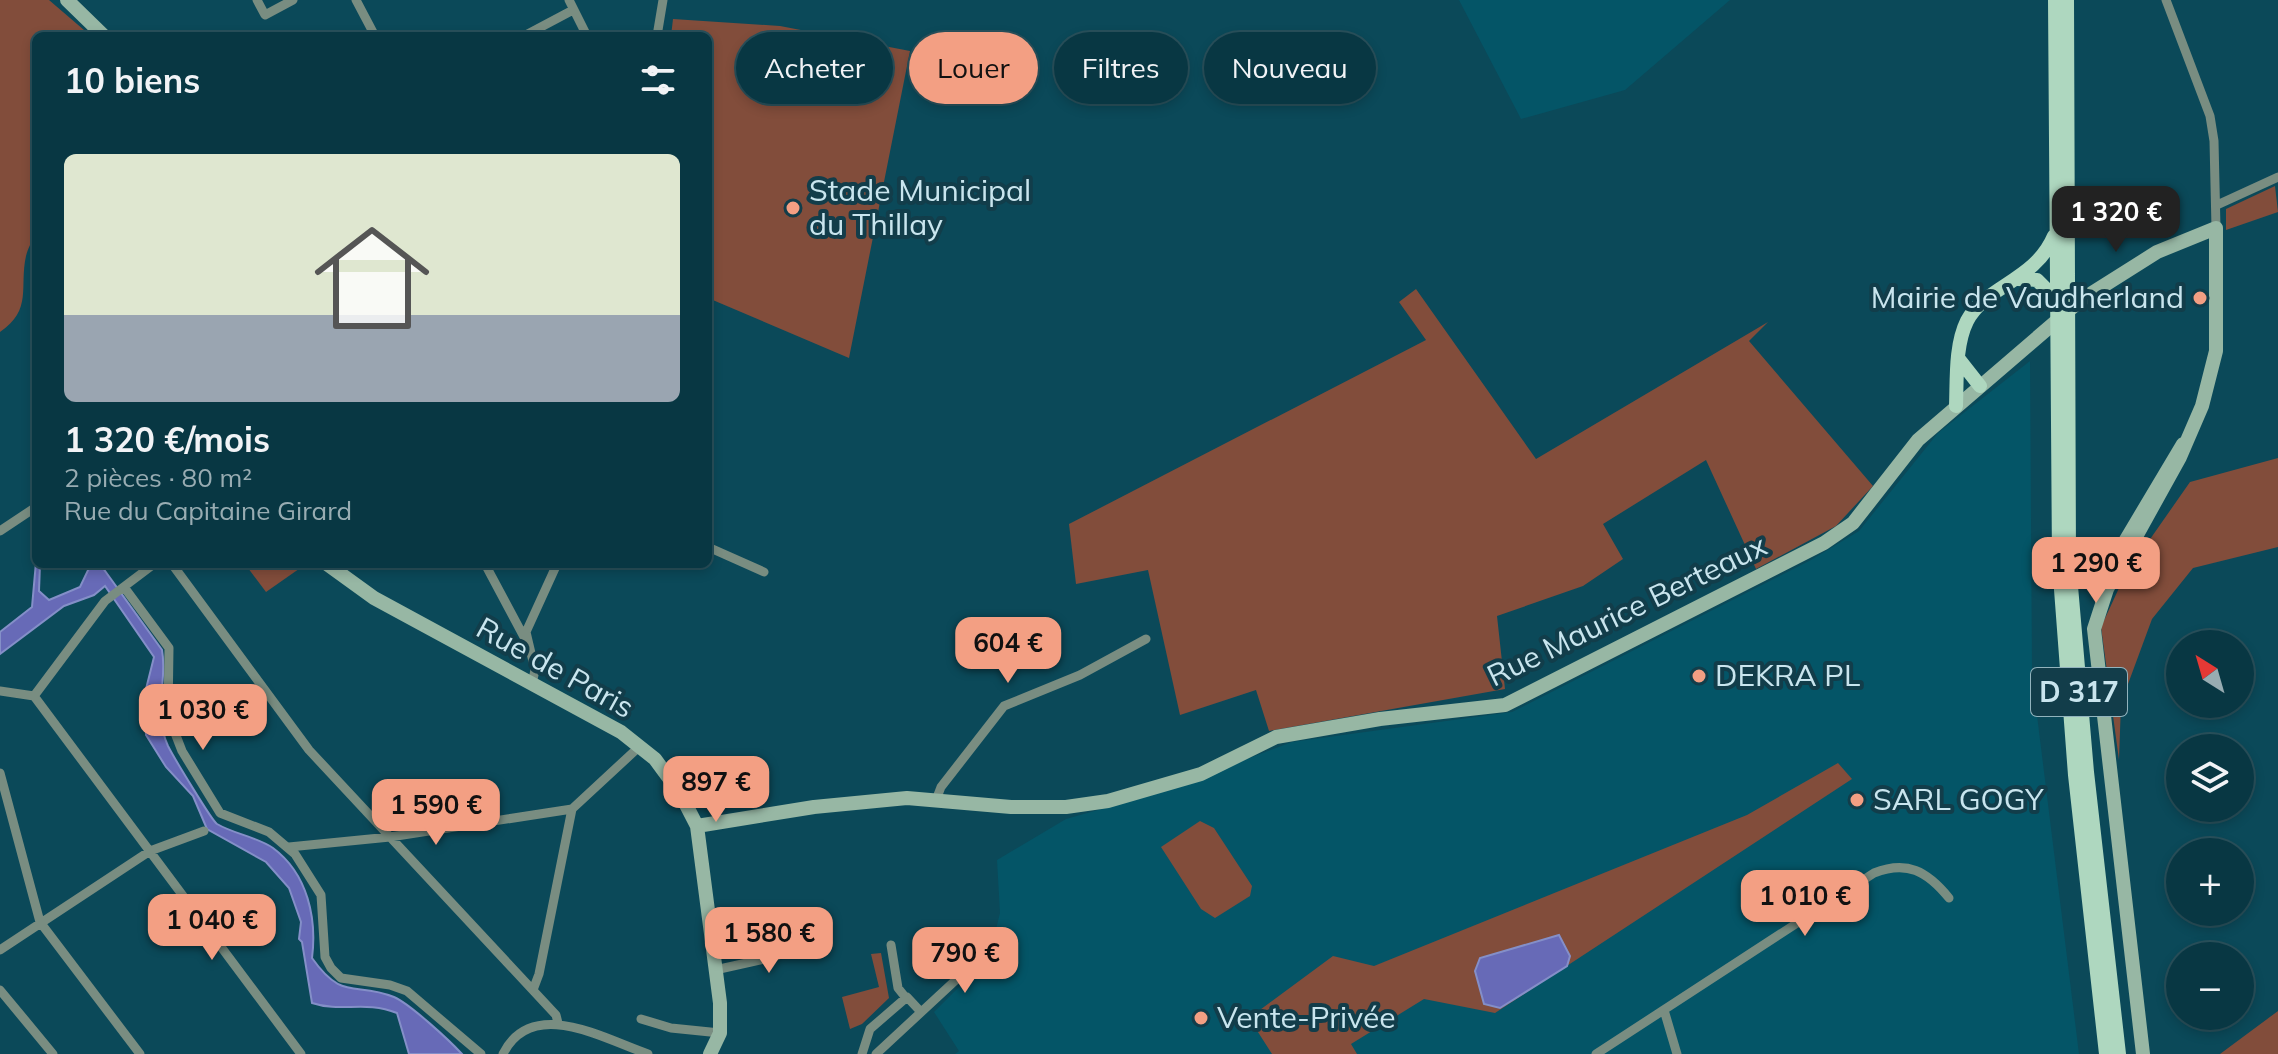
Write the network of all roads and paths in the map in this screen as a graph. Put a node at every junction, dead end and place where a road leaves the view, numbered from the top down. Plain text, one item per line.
1 (67, 0) edge
2 (257, 0) edge
3 (293, 0) edge
4 (356, 0) edge
5 (569, 0) edge
6 (663, 0) edge
7 (2055, 0) edge
8 (2067, 0) edge
9 (2166, 0) edge
10 (573, 10) junction
11 (100, 32) edge
12 (373, 32) edge
13 (532, 32) edge
14 (585, 32) edge
15 (658, 32) edge
16 (2278, 177) edge
17 (2217, 205) junction
18 (2216, 228) junction
19 (2056, 232) junction
20 (2017, 279) junction
21 (2065, 302) junction
22 (1958, 358) junction
23 (1980, 386) junction
24 (1956, 406) junction
25 (32, 510) edge
26 (0, 531) edge
27 (712, 549) edge
28 (148, 568) edge
29 (175, 568) edge
30 (333, 568) edge
31 (487, 568) edge
32 (555, 568) edge
33 (764, 572) dead end
34 (121, 588) junction
35 (1146, 639) dead end
36 (525, 640) junction
37 (532, 684) junction
38 (0, 691) edge
39 (34, 696) junction
40 (640, 746) junction
41 (0, 773) edge
42 (936, 800) junction
43 (572, 809) junction
44 (697, 826) junction
45 (204, 831) dead end
46 (390, 837) junction
47 (289, 847) junction
48 (150, 851) junction
49 (1949, 898) dead end
50 (40, 922) junction
51 (812, 942) dead end
52 (891, 945) dead end
53 (0, 950) edge
54 (986, 952) dead end
55 (715, 970) junction
56 (0, 990) edge
57 (533, 990) junction
58 (906, 998) junction
59 (1664, 1010) junction
60 (921, 1012) junction
61 (641, 1019) dead end
62 (558, 1023) junction
63 (720, 1033) junction
64 (53, 1054) edge
65 (140, 1054) edge
66 (301, 1054) edge
67 (481, 1054) edge
68 (503, 1054) edge
69 (648, 1054) edge
70 (710, 1054) edge
71 (862, 1054) edge
72 (876, 1054) edge
73 (1596, 1054) edge
74 (1677, 1054) edge
75 (2106, 1054) edge
76 (2119, 1054) edge
77 (2143, 1054) edge

1 - 11 street
2 - 3 street
4 - 12 street
5 - 10 street
6 - 15 street
7 - 19 main road, D 317
8 - 21 main road, D 317
9 - 17 street
10 - 13 street
10 - 14 street
16 - 17 street
17 - 18 street
18 - 21 street, Rue Maurice Berteaux
18 - 77 street
19 - 20 main road
19 - 21 main road, D 317
20 - 21 main road
20 - 22 main road
21 - 23 street, Rue Maurice Berteaux
21 - 75 main road, D 317
21 - 76 main road, D 317
22 - 23 main road
22 - 24 main road
23 - 24 street, Rue Maurice Berteaux
24 - 42 street, Rue Maurice Berteaux
25 - 26 street
27 - 33 street
28 - 34 street
29 - 46 street
30 - 37 street, Rue de Paris
31 - 36 street
32 - 36 street
34 - 39 street
34 - 47 street
35 - 42 street
36 - 37 street
37 - 40 street, Rue de Paris
38 - 39 street
39 - 48 street
40 - 43 street
40 - 44 street, Rue de Paris
41 - 50 street
42 - 44 street, Rue Maurice Berteaux
43 - 46 street
43 - 57 street
44 - 55 street, Rue de Paris
45 - 48 street
46 - 47 street
46 - 57 street
47 - 67 street
48 - 50 street
48 - 66 street
49 - 59 street
50 - 53 street
50 - 65 street
51 - 55 street
52 - 58 street
54 - 60 street
55 - 63 street, Rue de Paris
56 - 64 street
57 - 62 street
58 - 60 street
58 - 71 street
59 - 73 street
59 - 74 street
60 - 72 street
61 - 63 street
62 - 68 street
62 - 69 street
63 - 70 street

